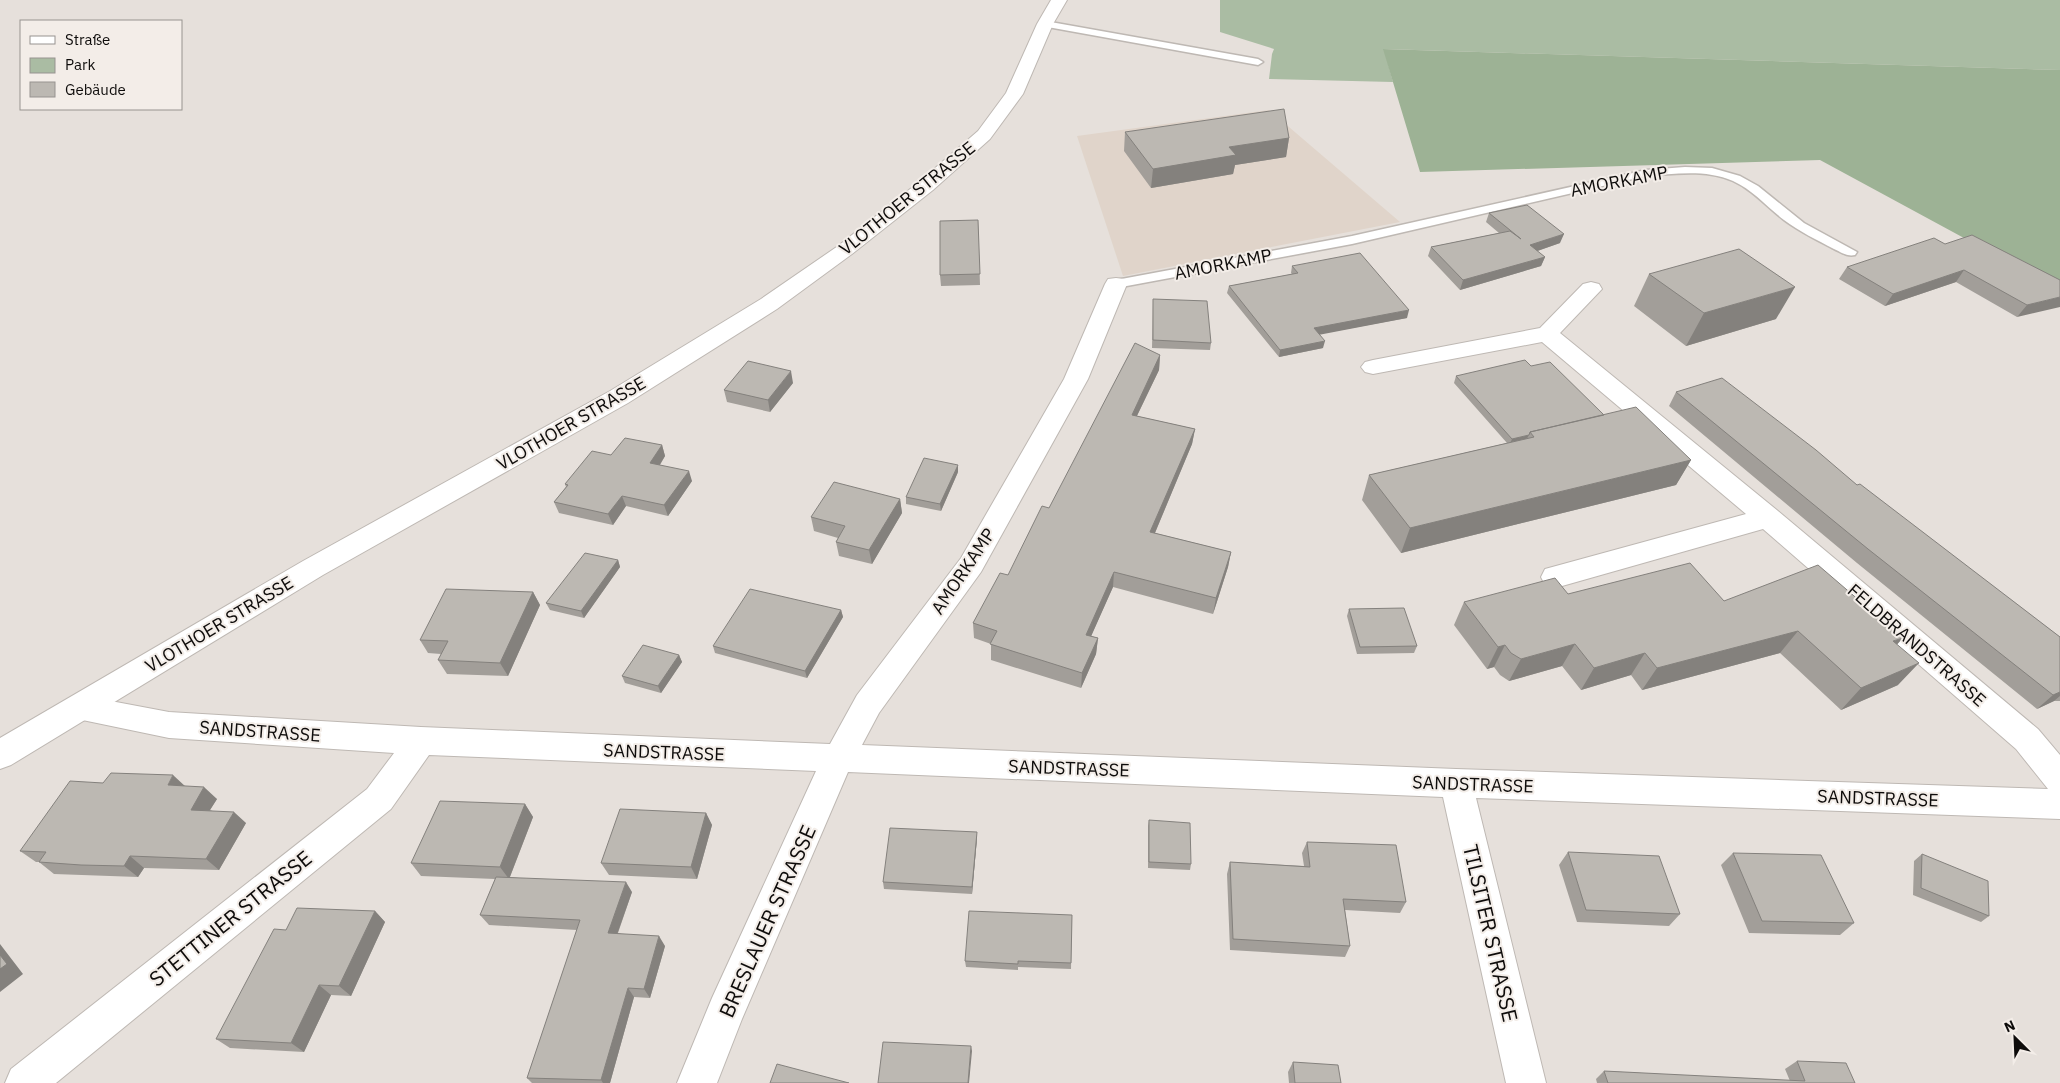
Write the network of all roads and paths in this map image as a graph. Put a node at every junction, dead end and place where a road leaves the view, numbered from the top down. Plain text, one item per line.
1 (1059, 0) edge
2 (1045, 24) junction
3 (1258, 62) dead end
4 (1850, 252) dead end
5 (1116, 284) joint
6 (1591, 289) dead end
7 (1547, 334) junction
8 (1373, 367) dead end
9 (1768, 518) junction
10 (1555, 576) edge
11 (79, 708) junction
12 (421, 741) junction
13 (0, 755) edge
14 (838, 759) junction
15 (2060, 779) edge
16 (1456, 783) junction
17 (2060, 804) edge
18 (25, 1083) edge
19 (697, 1083) edge
20 (1526, 1083) edge

1 - 2 street, VLOTHOER STRASSE
2 - 3 lane
2 - 11 street, VLOTHOER STRASSE
4 - 5 lane, AMORKAMP
5 - 14 street, AMORKAMP
6 - 7 street
7 - 8 street
7 - 9 street, FELDBRANDSTRASSE
9 - 10 street
9 - 15 street, FELDBRANDSTRASSE
11 - 12 street, SANDSTRASSE
11 - 13 street, VLOTHOER STRASSE
12 - 14 street, SANDSTRASSE
12 - 18 street, STETTINER STRASSE
14 - 16 street, SANDSTRASSE
14 - 19 street, BRESLAUER STRASSE
16 - 17 street, SANDSTRASSE
16 - 20 street, TILSITER STRASSE

